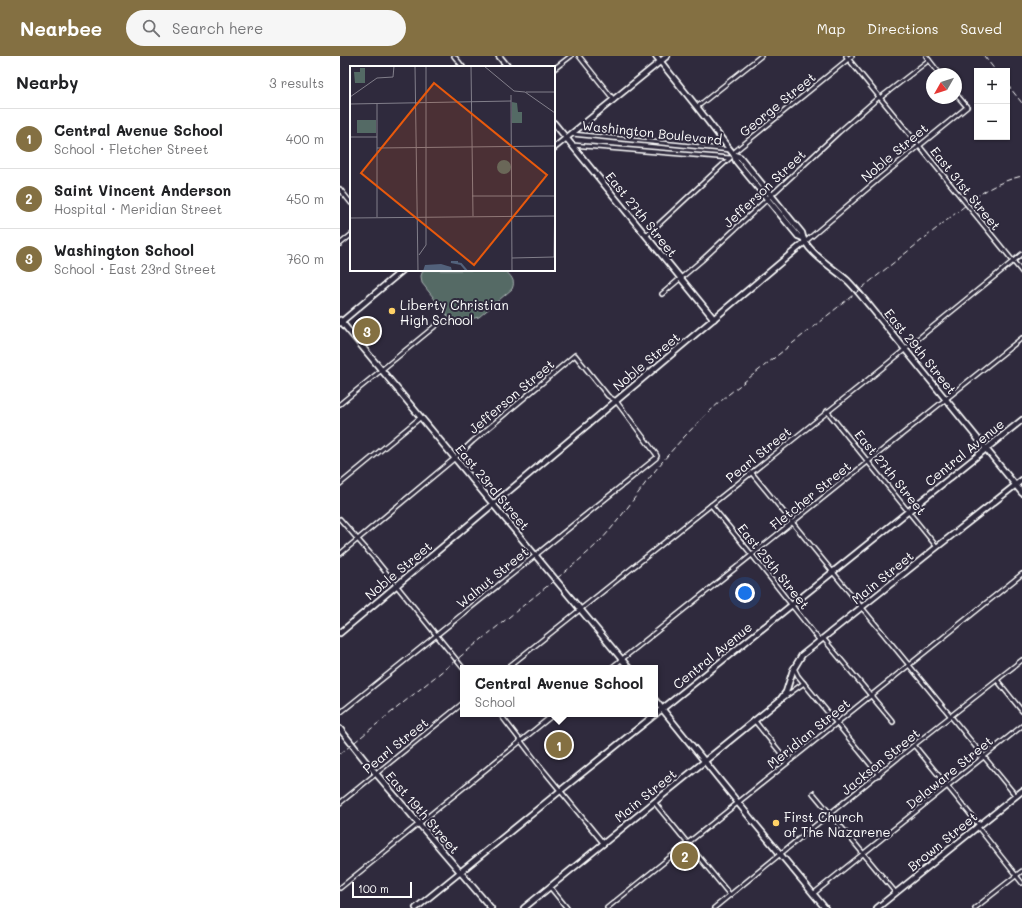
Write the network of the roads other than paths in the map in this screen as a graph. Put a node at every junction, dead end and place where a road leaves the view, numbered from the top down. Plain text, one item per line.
1 (454, 56) edge
2 (499, 56) edge
3 (571, 56) edge
4 (578, 56) edge
5 (656, 56) edge
6 (667, 56) edge
7 (761, 56) edge
8 (852, 56) edge
9 (926, 56) edge
10 (847, 57) edge
11 (929, 60) junction
12 (660, 62) junction
13 (462, 66) edge
14 (507, 66) edge
15 (935, 68) edge
16 (555, 69) edge
17 (880, 97) junction
18 (614, 100) junction
19 (962, 101) edge
20 (697, 107) junction
21 (555, 124) edge
22 (571, 134) junction
23 (566, 138) junction
24 (572, 145) junction
25 (919, 146) junction
26 (555, 147) edge
27 (733, 153) junction
28 (730, 158) junction
29 (340, 189) edge
30 (769, 197) junction
31 (350, 202) edge
32 (350, 236) edge
33 (646, 236) junction
34 (804, 240) junction
35 (340, 244) edge
36 (1022, 254) edge
37 (1013, 261) junction
38 (402, 271) edge
39 (1022, 272) edge
40 (680, 278) junction
41 (662, 294) dead end
42 (714, 319) junction
43 (341, 321) edge
44 (440, 322) dead end
45 (1022, 338) edge
46 (905, 349) junction
47 (382, 370) junction
48 (946, 400) junction
49 (616, 401) junction
50 (340, 404) edge
51 (828, 411) junction
52 (421, 417) junction
53 (1022, 420) edge
54 (986, 448) junction
55 (455, 458) junction
56 (868, 462) junction
57 (751, 472) junction
58 (1022, 480) edge
59 (340, 484) edge
60 (1015, 485) junction
61 (1022, 493) edge
62 (493, 504) junction
63 (711, 505) junction
64 (908, 511) junction
65 (340, 519) edge
66 (793, 523) junction
67 (358, 539) junction
68 (937, 547) junction
69 (340, 554) edge
70 (536, 555) junction
71 (752, 555) junction
72 (833, 572) junction
73 (1022, 574) edge
74 (396, 586) junction
75 (791, 605) junction
76 (862, 608) junction
77 (580, 609) junction
78 (340, 633) edge
79 (436, 635) junction
80 (822, 640) junction
81 (622, 659) junction
82 (1022, 660) edge
83 (461, 665) edge
84 (511, 665) edge
85 (615, 665) edge
86 (627, 665) edge
87 (908, 665) junction
88 (794, 667) junction
89 (997, 680) junction
90 (804, 683) junction
91 (870, 695) junction
92 (780, 700) junction
93 (658, 704) edge
94 (460, 705) edge
95 (662, 709) junction
96 (1022, 711) edge
97 (658, 712) edge
98 (340, 713) edge
99 (502, 717) edge
100 (550, 717) edge
101 (652, 717) edge
102 (951, 717) junction
103 (754, 720) junction
104 (836, 722) junction
105 (893, 722) dead end
106 (1022, 726) edge
107 (340, 729) edge
108 (521, 741) junction
109 (914, 746) junction
110 (984, 757) junction
111 (704, 762) junction
112 (788, 762) junction
113 (376, 774) junction
114 (879, 774) junction
115 (948, 786) junction
116 (560, 790) junction
117 (1022, 791) edge
118 (813, 792) dead end
119 (1016, 796) junction
120 (654, 802) junction
121 (340, 803) edge
122 (738, 803) junction
123 (831, 814) junction
124 (419, 823) junction
125 (978, 825) junction
126 (687, 843) junction
127 (604, 844) junction
128 (863, 853) junction
129 (780, 854) junction
130 (1022, 871) edge
131 (460, 872) junction
132 (1016, 876) junction
133 (1022, 883) edge
134 (550, 887) junction
135 (340, 888) edge
136 (896, 893) junction
137 (813, 894) junction
138 (730, 895) junction
139 (416, 908) edge
140 (491, 908) edge
141 (524, 908) edge
142 (567, 908) edge
143 (607, 908) edge
144 (714, 908) edge
145 (825, 908) edge
146 (876, 908) edge
147 (975, 908) edge

1 - 13 street
2 - 14 street
3 - 16 street
4 - 18 street
5 - 12 street, East 29th Street
6 - 12 street
7 - 20 street
8 - 10 street, George Street
9 - 11 street
10 - 17 street, East 31st Street
10 - 27 street, George Street
11 - 15 street
11 - 17 street, Jefferson Street
12 - 18 street
12 - 20 street, East 29th Street
17 - 25 street, East 31st Street
17 - 30 street, Jefferson Street
18 - 22 street
19 - 25 street, Noble Street
20 - 27 street, East 29th Street
21 - 23 street, East 27th Street
22 - 23 street
22 - 27 street, Washington Boulevard
23 - 24 street, East 27th Street
23 - 26 street
24 - 28 street, Washington Boulevard
24 - 33 street, East 27th Street
25 - 34 street, Noble Street
25 - 37 street, East 31st Street
27 - 28 street, George Street
27 - 30 street, East 29th Street
28 - 33 street, George Street
29 - 31 street
30 - 34 street, East 29th Street
30 - 40 street, Jefferson Street
32 - 35 street
33 - 40 street, East 27th Street
34 - 42 street, Noble Street
34 - 46 street, East 29th Street
36 - 37 street, Pearl Street
37 - 39 street, East 31st Street
37 - 46 street, Pearl Street
38 - 43 street
40 - 41 street, Jefferson Street
40 - 42 street, East 27th Street
42 - 49 street, Noble Street
43 - 47 street, East 23rd Street
44 - 47 street
45 - 48 street, Fletcher Street
46 - 48 street, East 29th Street
46 - 51 street, Pearl Street
47 - 50 street
47 - 52 street, East 23rd Street
48 - 54 street, East 29th Street
48 - 56 street, Fletcher Street
49 - 55 street, Jefferson Street
49 - 62 street, Noble Street
49 - 70 street, Walnut Street
51 - 56 street, East 27th Street
51 - 57 street, Pearl Street
52 - 55 street, East 23rd Street
52 - 59 street
53 - 54 street, Central Avenue
54 - 60 street, East 29th Street
54 - 64 street, Central Avenue
55 - 62 street, East 23rd Street
55 - 67 street, Jefferson Street
56 - 64 street, East 27th Street
56 - 66 street, Fletcher Street
57 - 63 street, Pearl Street
57 - 66 street
58 - 60 street, Main Street
60 - 61 street, East 29th Street
60 - 68 street, Main Street
62 - 70 street, East 23rd Street
62 - 74 street, Noble Street
63 - 71 street, East 25th Street
63 - 77 street, Pearl Street
64 - 68 street, East 27th Street
64 - 72 street, Central Avenue
65 - 67 street
66 - 71 street, Fletcher Street
66 - 72 street
67 - 69 street, Jefferson Street
67 - 74 street
68 - 76 street, Main Street
70 - 77 street, East 23rd Street
70 - 79 street, Walnut Street
71 - 75 street, East 25th Street
71 - 81 street, Fletcher Street
72 - 75 street, Central Avenue
72 - 76 street
73 - 87 street, Meridian Street
74 - 78 street, Noble Street
74 - 79 street
75 - 80 street, East 25th Street
75 - 95 street, Central Avenue
76 - 80 street, Main Street
76 - 87 street
77 - 81 street, East 23rd Street
77 - 84 street, Pearl Street
79 - 83 street
79 - 98 street, Walnut Street
80 - 88 street, Main Street
80 - 91 street, East 25th Street
81 - 85 street, Fletcher Street
81 - 86 street, East 23rd Street
82 - 89 street, Jackson Street
87 - 91 street, Meridian Street
87 - 102 street
88 - 90 street
88 - 92 street, Main Street
89 - 96 street
89 - 102 street, Jackson Street
90 - 92 street, Main Street
90 - 104 street
91 - 104 street, Meridian Street
91 - 105 street, East 25th Street
92 - 103 street, Main Street
93 - 95 street
94 - 113 street, Pearl Street
95 - 97 street, Central Avenue
95 - 111 street
99 - 108 street
100 - 108 street
101 - 116 street, Central Avenue
102 - 109 street, Jackson Street
102 - 110 street
103 - 111 street, Main Street
103 - 112 street
104 - 112 street, Meridian Street
104 - 114 street
106 - 110 street, Delaware Street
107 - 113 street, East 19th Street
108 - 116 street
108 - 124 street
109 - 114 street, Jackson Street
109 - 115 street
110 - 115 street, Delaware Street
110 - 119 street
111 - 120 street, Main Street
111 - 122 street
112 - 122 street, Meridian Street
113 - 121 street, Pearl Street
113 - 124 street, East 19th Street
114 - 123 street, Jackson Street
115 - 125 street
115 - 128 street, Delaware Street
116 - 127 street
116 - 131 street, Central Avenue
117 - 119 street, Brown Street
118 - 123 street
119 - 125 street, Brown Street
120 - 126 street
120 - 127 street, Main Street
122 - 126 street, Meridian Street
122 - 129 street
123 - 128 street
123 - 129 street, Jackson Street
124 - 131 street, East 19th Street
124 - 135 street
125 - 132 street
125 - 136 street, Brown Street
126 - 138 street
126 - 143 street, Meridian Street
127 - 134 street, Main Street
128 - 136 street
128 - 137 street, Delaware Street
129 - 137 street
129 - 138 street, Jackson Street
130 - 132 street
131 - 139 street, Central Avenue
131 - 140 street, East 19th Street
132 - 133 street
132 - 147 street
134 - 141 street, Main Street
134 - 142 street
136 - 146 street, Brown Street
137 - 145 street
138 - 144 street, Jackson Street

